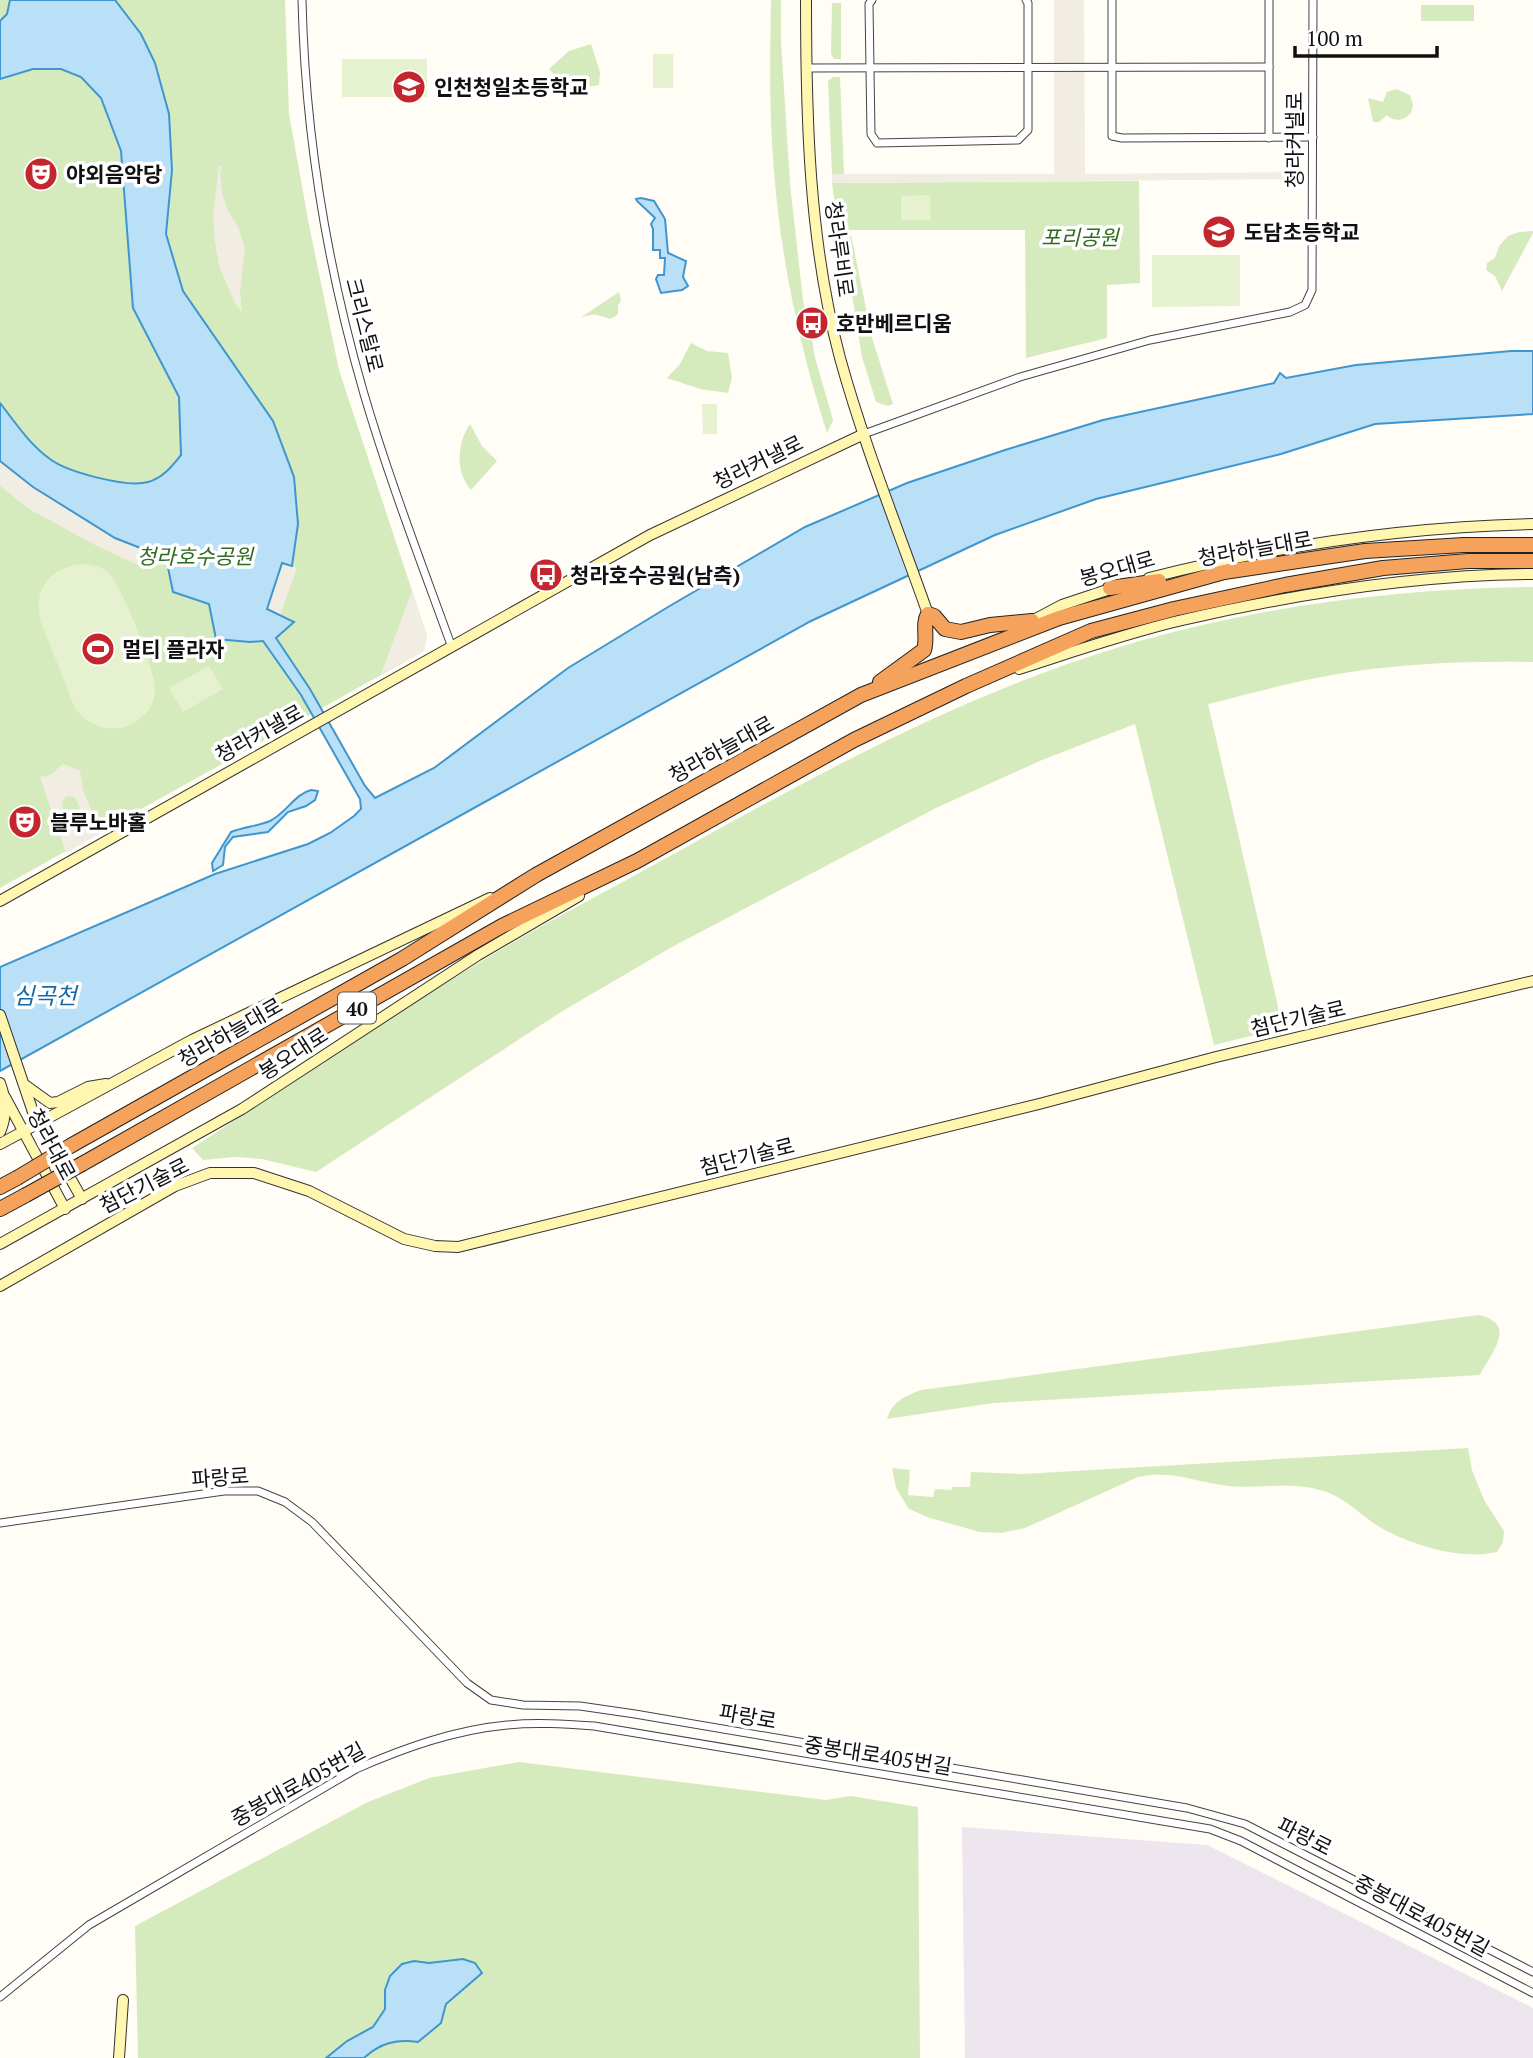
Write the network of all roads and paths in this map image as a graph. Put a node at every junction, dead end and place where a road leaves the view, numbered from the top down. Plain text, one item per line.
1 (302, 0) edge
2 (806, 0) edge
3 (872, 0) edge
4 (1026, 0) edge
5 (1112, 0) edge
6 (1269, 0) edge
7 (1313, 0) edge
8 (1028, 67) junction
9 (1113, 67) junction
10 (1269, 67) junction
11 (806, 68) junction
12 (869, 69) junction
13 (1269, 138) junction
14 (1313, 138) junction
15 (864, 434) junction
16 (1533, 524) edge
17 (1533, 545) edge
18 (1533, 561) edge
19 (1254, 567) junction
20 (1533, 574) edge
21 (1110, 588) junction
22 (928, 614) junction
23 (1032, 621) junction
24 (451, 645) junction
25 (972, 652) junction
26 (966, 686) junction
27 (862, 695) junction
28 (637, 861) junction
29 (536, 875) junction
30 (0, 901) edge
31 (1533, 981) edge
32 (0, 1015) edge
33 (116, 1082) junction
34 (0, 1083) edge
35 (25, 1085) junction
36 (5, 1097) junction
37 (39, 1125) junction
38 (0, 1132) edge
39 (25, 1132) junction
40 (0, 1144) edge
41 (0, 1187) edge
42 (82, 1199) junction
43 (0, 1209) edge
44 (65, 1209) junction
45 (0, 1244) edge
46 (0, 1286) edge
47 (0, 1523) edge
48 (1533, 1972) edge
49 (1533, 1993) edge
50 (0, 1997) edge
51 (123, 2000) dead end
52 (119, 2058) edge

1 - 24 street, 크리스탈로
2 - 11 street, 청라루비로
3 - 12 street
4 - 8 street
5 - 9 street
6 - 10 street
7 - 14 street, 청라커낼로
8 - 9 street, 청라커낼로
8 - 12 street, 청라커낼로
8 - 12 street
9 - 10 street, 청라커낼로
9 - 13 street
10 - 13 street
11 - 12 street, 청라커낼로
11 - 15 street, 청라루비로
13 - 14 street
14 - 15 street, 청라커낼로
15 - 22 street, 청라루비로
15 - 24 street, 청라커낼로
16 - 21 street, 봉오대로 / 40
17 - 19 highway, 청라하늘대로
18 - 26 highway, 청라하늘대로
19 - 21 highway
19 - 25 highway, 청라하늘대로
20 - 26 street, 40
21 - 23 street, 봉오대로 / 40
22 - 23 highway
22 - 27 highway
23 - 25 street, 봉오대로 / 40
24 - 30 street, 청라커낼로
25 - 27 highway, 청라하늘대로 / 40
26 - 28 highway, 청라하늘대로 / 40
27 - 29 highway, 청라하늘대로 / 40
28 - 42 street, 봉오대로 / 40
28 - 43 highway, 청라하늘대로 / 40, bridge
29 - 33 street, 40
29 - 41 highway, 청라하늘대로 / 40, bridge
31 - 46 street, 첨단기술로
32 - 35 street
33 - 35 street
33 - 37 street, 40
34 - 36 street, 청라대로
35 - 37 street
36 - 38 street
36 - 39 street, 청라대로
37 - 39 street, 40
37 - 42 street
39 - 40 street, 40
39 - 44 street, 청라대로
42 - 44 street, 봉오대로 / 40
44 - 45 street, 봉오대로 / 40
47 - 48 street, 파랑로
49 - 50 street, 중봉대로405번길
51 - 52 street

